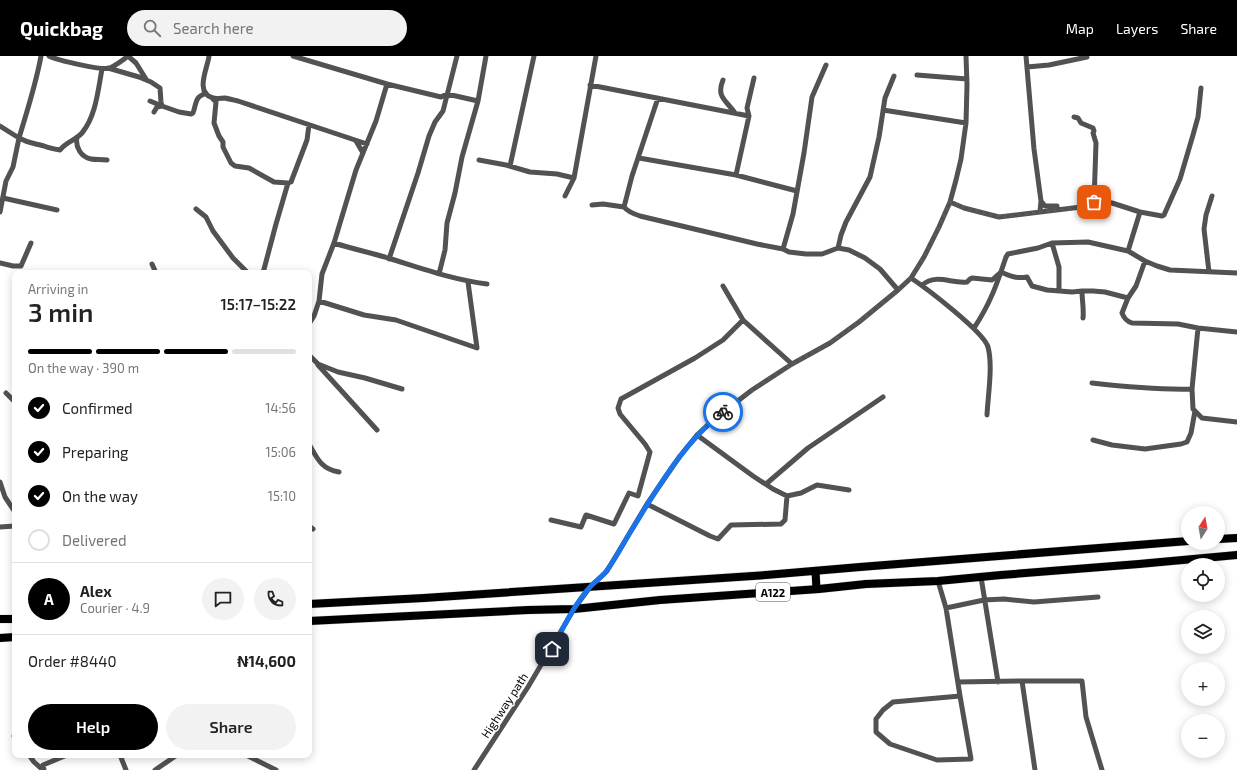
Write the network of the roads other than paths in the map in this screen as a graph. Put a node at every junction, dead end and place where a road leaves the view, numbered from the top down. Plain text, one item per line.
1 (42, 56) edge
2 (49, 56) edge
3 (128, 56) edge
4 (209, 56) edge
5 (293, 56) edge
6 (457, 56) edge
7 (486, 56) edge
8 (534, 56) edge
9 (596, 56) edge
10 (966, 56) edge
11 (1026, 56) edge
12 (1087, 56) edge
13 (826, 64) dead end
14 (1027, 67) junction
15 (105, 68) junction
16 (917, 75) dead end
17 (894, 76) dead end
18 (754, 78) dead end
19 (967, 79) junction
20 (147, 80) junction
21 (723, 80) dead end
22 (387, 84) junction
23 (590, 85) junction
24 (1201, 88) dead end
25 (206, 93) junction
26 (447, 94) junction
27 (212, 98) junction
28 (658, 98) junction
29 (150, 101) dead end
30 (478, 101) junction
31 (162, 106) junction
32 (883, 110) junction
33 (154, 112) dead end
34 (735, 113) junction
35 (749, 116) junction
36 (1074, 117) dead end
37 (966, 123) junction
38 (309, 125) junction
39 (0, 126) edge
40 (77, 137) junction
41 (19, 138) junction
42 (356, 141) junction
43 (367, 144) junction
44 (363, 153) junction
45 (638, 158) junction
46 (107, 160) dead end
47 (479, 160) dead end
48 (510, 166) junction
49 (736, 175) junction
50 (574, 178) junction
51 (288, 183) junction
52 (797, 191) junction
53 (565, 196) dead end
54 (1212, 196) dead end
55 (3, 198) junction
56 (1041, 201) junction
57 (950, 202) junction
58 (1094, 202) junction
59 (592, 205) dead end
60 (624, 207) junction
61 (1081, 207) junction
62 (196, 209) dead end
63 (57, 210) dead end
64 (1040, 211) junction
65 (0, 212) edge
66 (1140, 212) junction
67 (31, 243) dead end
68 (334, 243) junction
69 (1052, 243) junction
70 (838, 248) junction
71 (783, 249) junction
72 (1128, 251) junction
73 (389, 258) junction
74 (1145, 261) junction
75 (0, 262) edge
76 (152, 264) dead end
77 (155, 270) edge
78 (245, 270) edge
79 (264, 270) edge
80 (1001, 272) junction
81 (1209, 272) junction
82 (1237, 273) edge
83 (439, 274) junction
84 (911, 278) junction
85 (468, 282) junction
86 (487, 284) dead end
87 (922, 285) junction
88 (723, 286) dead end
89 (898, 290) junction
90 (1058, 290) junction
91 (1082, 290) junction
92 (1128, 298) junction
93 (319, 301) junction
94 (1083, 318) dead end
95 (312, 319) edge
96 (743, 320) junction
97 (974, 328) junction
98 (1198, 328) junction
99 (1237, 332) edge
100 (312, 358) edge
101 (318, 364) junction
102 (792, 364) junction
103 (1092, 383) dead end
104 (402, 389) dead end
105 (1192, 389) junction
106 (6, 394) dead end
107 (883, 397) dead end
108 (12, 399) edge
109 (1195, 411) junction
110 (987, 415) dead end
111 (1237, 422) edge
112 (377, 430) dead end
113 (697, 436) junction
114 (1094, 440) dead end
115 (312, 449) edge
116 (338, 472) dead end
117 (0, 482) edge
118 (766, 484) junction
119 (849, 490) dead end
120 (787, 496) junction
121 (647, 504) junction
122 (12, 508) edge
123 (551, 520) dead end
124 (12, 526) edge
125 (0, 527) edge
126 (1237, 538) edge
127 (1225, 539) edge
128 (1181, 543) edge
129 (1237, 555) edge
130 (815, 571) junction
131 (982, 576) junction
132 (938, 581) junction
133 (590, 587) junction
134 (820, 589) junction
135 (1098, 597) dead end
136 (985, 600) junction
137 (312, 604) edge
138 (946, 608) junction
139 (574, 609) junction
140 (12, 619) edge
141 (0, 620) edge
142 (312, 621) edge
143 (12, 637) edge
144 (0, 638) edge
145 (958, 682) junction
146 (998, 682) junction
147 (1022, 682) junction
148 (960, 696) junction
149 (31, 758) edge
150 (60, 758) edge
151 (121, 758) edge
152 (173, 758) edge
153 (252, 758) edge
154 (43, 770) edge
155 (126, 770) edge
156 (155, 770) edge
157 (276, 770) edge
158 (474, 770) edge
159 (1035, 770) edge
160 (1102, 770) edge

1 - 41 street
2 - 15 street
3 - 15 street
3 - 20 street
4 - 25 street
5 - 22 street
6 - 26 street
7 - 30 street
8 - 48 street
9 - 23 street
10 - 19 street, Highway path
11 - 14 street
12 - 14 street
13 - 52 street
14 - 56 street
15 - 20 street
15 - 40 street
16 - 19 street
17 - 32 street
18 - 35 street
19 - 37 street, Highway path
20 - 31 street
21 - 34 street
22 - 26 street
22 - 43 street
23 - 28 street
23 - 50 street
24 - 66 street
25 - 27 street
25 - 31 street
26 - 30 street
26 - 73 street
27 - 38 street
27 - 51 street
28 - 34 street
28 - 45 street
29 - 31 street
30 - 83 street
31 - 33 street
32 - 37 street
32 - 70 street
34 - 35 street
35 - 49 street
36 - 58 street
37 - 57 street, Highway path
38 - 42 street
38 - 51 street
39 - 41 street
40 - 41 street
40 - 46 street
41 - 55 street
42 - 43 street
42 - 44 street
43 - 44 street
44 - 68 street
45 - 49 street
45 - 60 street
47 - 48 street
48 - 50 street
49 - 52 street
50 - 53 street
51 - 79 street
52 - 71 street
54 - 81 street
55 - 63 street
55 - 65 street
56 - 61 street
56 - 64 street
57 - 64 street
57 - 84 street, Highway path
58 - 61 street
58 - 66 street
59 - 60 street
60 - 71 street
61 - 64 street
62 - 78 street
66 - 72 street
67 - 75 street
68 - 73 street
68 - 93 street
69 - 72 street
69 - 80 street
69 - 90 street
70 - 71 street
70 - 89 street
72 - 74 street
73 - 83 street
74 - 81 street
74 - 92 street
76 - 77 street
80 - 87 street
80 - 90 street
80 - 97 street
81 - 82 street
83 - 85 street
84 - 87 street
84 - 89 street, Highway path
85 - 86 street
85 - 93 street
87 - 97 street
88 - 96 street
89 - 102 street, Highway path
90 - 91 street
91 - 92 street
91 - 94 street
92 - 98 street
93 - 95 street
96 - 102 street
96 - 123 street
97 - 110 street
98 - 99 street
98 - 105 street
100 - 101 street
101 - 104 street
101 - 112 street
102 - 113 street, Highway path
103 - 105 street
105 - 109 street
106 - 108 street
107 - 118 street
109 - 111 street
109 - 114 street
113 - 118 street
113 - 121 street, Highway path
115 - 116 street
117 - 122 street
118 - 120 street
119 - 120 street
120 - 121 street
121 - 133 street, Highway path
124 - 125 street
126 - 127 highway
128 - 130 highway, A122
129 - 131 highway, A122
130 - 133 highway, A122
130 - 134 highway
131 - 132 highway, A122
131 - 136 street
132 - 134 highway, A122
132 - 138 street
133 - 137 highway, A122
133 - 139 street, Highway path
134 - 139 highway, A122
135 - 136 street
136 - 138 street
136 - 146 street
138 - 145 street
139 - 142 highway, A122
139 - 158 street, Highway path
140 - 141 highway
143 - 144 highway
145 - 146 street
145 - 148 street
146 - 147 street
147 - 159 street
147 - 160 street
148 - 148 street
149 - 154 street
150 - 154 street
151 - 155 street
152 - 156 street
153 - 157 street

